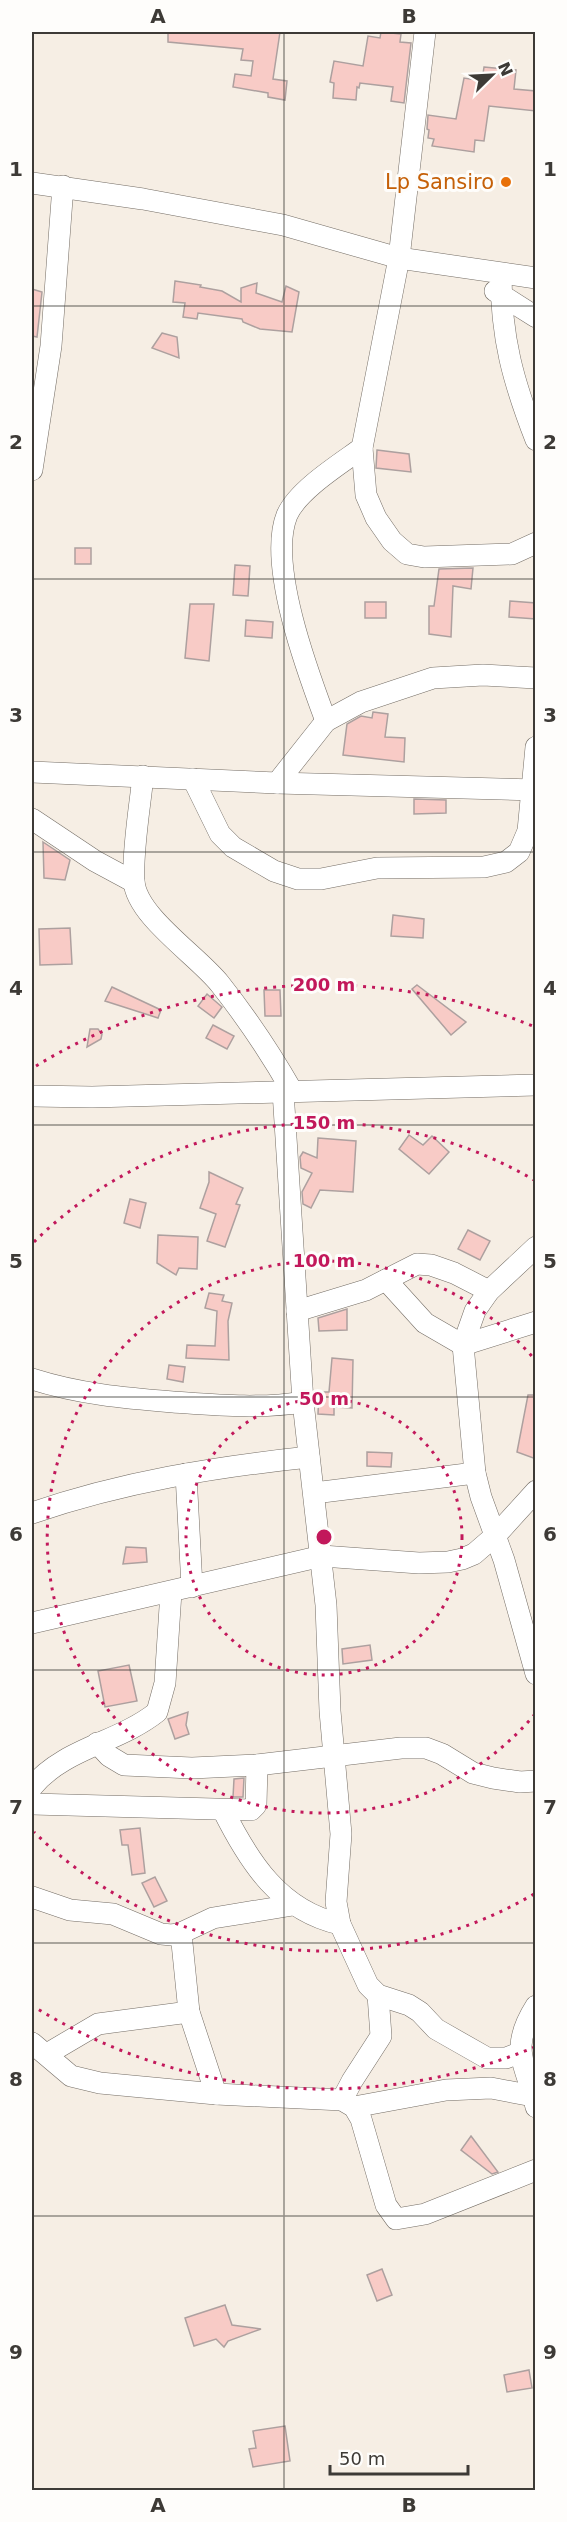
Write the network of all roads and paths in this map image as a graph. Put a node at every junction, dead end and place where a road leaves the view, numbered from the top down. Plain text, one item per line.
1 (425, 32) edge
2 (32, 183) edge
3 (63, 186) junction
4 (399, 258) junction
5 (469, 269) junction
6 (501, 274) junction
7 (536, 278) edge
8 (501, 297) junction
9 (536, 317) edge
10 (536, 440) edge
11 (363, 448) junction
12 (32, 470) edge
13 (536, 543) edge
14 (536, 678) edge
15 (326, 721) junction
16 (536, 747) edge
17 (32, 772) edge
18 (143, 776) junction
19 (193, 779) junction
20 (277, 783) junction
21 (533, 789) edge
22 (32, 819) edge
23 (134, 882) junction
24 (536, 1085) edge
25 (287, 1091) junction
26 (32, 1096) edge
27 (536, 1247) edge
28 (386, 1280) junction
29 (296, 1288) junction
30 (489, 1291) junction
31 (318, 1305) junction
32 (297, 1311) junction
33 (536, 1322) edge
34 (464, 1345) junction
35 (32, 1379) edge
36 (303, 1402) junction
37 (309, 1458) junction
38 (475, 1473) junction
39 (186, 1474) junction
40 (536, 1491) edge
41 (314, 1493) junction
42 (32, 1513) edge
43 (496, 1535) junction
44 (322, 1556) junction
45 (192, 1587) junction
46 (171, 1592) junction
47 (526, 1598) edge
48 (32, 1623) edge
49 (536, 1674) edge
50 (97, 1743) junction
51 (334, 1757) junction
52 (257, 1765) junction
53 (536, 1781) edge
54 (32, 1787) edge
55 (32, 1804) edge
56 (223, 1810) junction
57 (32, 1896) edge
58 (293, 1905) junction
59 (340, 1924) junction
60 (182, 1934) junction
61 (378, 1995) junction
62 (536, 2006) edge
63 (189, 2012) junction
64 (39, 2049) edge
65 (519, 2053) junction
66 (216, 2094) junction
67 (534, 2101) edge
68 (348, 2103) junction
69 (536, 2170) edge

1 - 4 street
2 - 3 street
3 - 4 street
3 - 12 street
4 - 5 street
4 - 11 street
5 - 6 street
5 - 8 street
6 - 7 street
6 - 8 street
8 - 9 street
8 - 10 street
11 - 13 street
11 - 15 street
14 - 15 street
15 - 20 street
16 - 21 street
17 - 18 street
18 - 19 street
18 - 23 street
19 - 20 street
19 - 21 street
20 - 21 street
22 - 23 street
23 - 25 street
24 - 25 street
25 - 26 street
25 - 29 street
27 - 30 street
28 - 30 street
28 - 31 street
28 - 34 street
29 - 31 street
29 - 32 street
30 - 34 street
31 - 32 street
32 - 36 street
33 - 34 street
34 - 38 street
35 - 36 street
36 - 37 street
37 - 39 street
37 - 41 street
38 - 41 street
38 - 43 street
39 - 42 street
39 - 45 street
40 - 43 street
41 - 44 street
43 - 44 street
43 - 47 street
44 - 45 street
44 - 51 street
45 - 46 street
46 - 48 street
46 - 50 street
47 - 49 street
50 - 52 street
50 - 54 street
51 - 52 street
51 - 53 street
51 - 59 street
52 - 56 street
55 - 56 street
56 - 58 street
57 - 60 street
58 - 59 street
58 - 60 street
59 - 61 street
60 - 63 street
61 - 65 street
61 - 68 street
62 - 65 street
63 - 64 street
63 - 66 street
64 - 66 street
65 - 67 street
66 - 68 street
67 - 68 street
68 - 69 street

